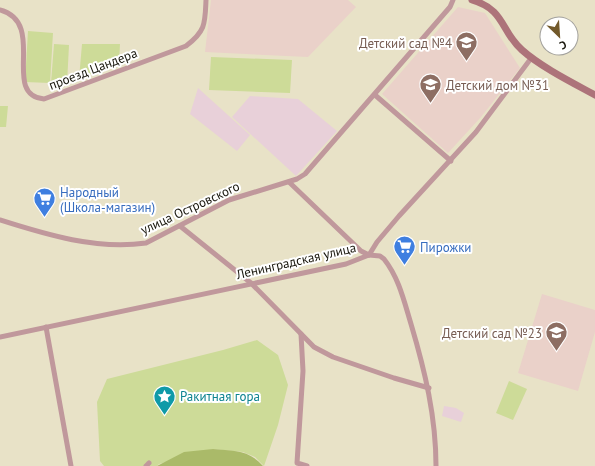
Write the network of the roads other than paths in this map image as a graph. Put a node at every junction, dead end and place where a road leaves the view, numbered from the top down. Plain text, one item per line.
1 (206, 0) edge
2 (453, 0) edge
3 (472, 0) edge
4 (0, 10) edge
5 (532, 57) junction
6 (17, 74) dead end
7 (18, 82) dead end
8 (375, 95) junction
9 (595, 95) edge
10 (451, 161) junction
11 (289, 182) junction
12 (0, 220) edge
13 (180, 226) junction
14 (369, 255) junction
15 (251, 283) junction
16 (46, 327) junction
17 (301, 334) junction
18 (0, 337) edge
19 (429, 388) junction
20 (71, 466) edge
21 (307, 466) edge
22 (436, 466) edge

1 - 7 street, проезд Цандера
2 - 8 street, улица Островского
3 - 5 main road
4 - 6 street
5 - 9 main road
5 - 10 street, Ленинградская улица
8 - 10 street
8 - 11 street, улица Островского
10 - 14 street, Ленинградская улица
11 - 13 street, улица Островского
11 - 14 street
12 - 13 street, улица Островского
13 - 15 street
14 - 15 street, Ленинградская улица
14 - 19 street
15 - 16 street, Ленинградская улица
15 - 17 street
16 - 18 street, Ленинградская улица
16 - 20 street
17 - 19 street
17 - 21 street
19 - 22 street

